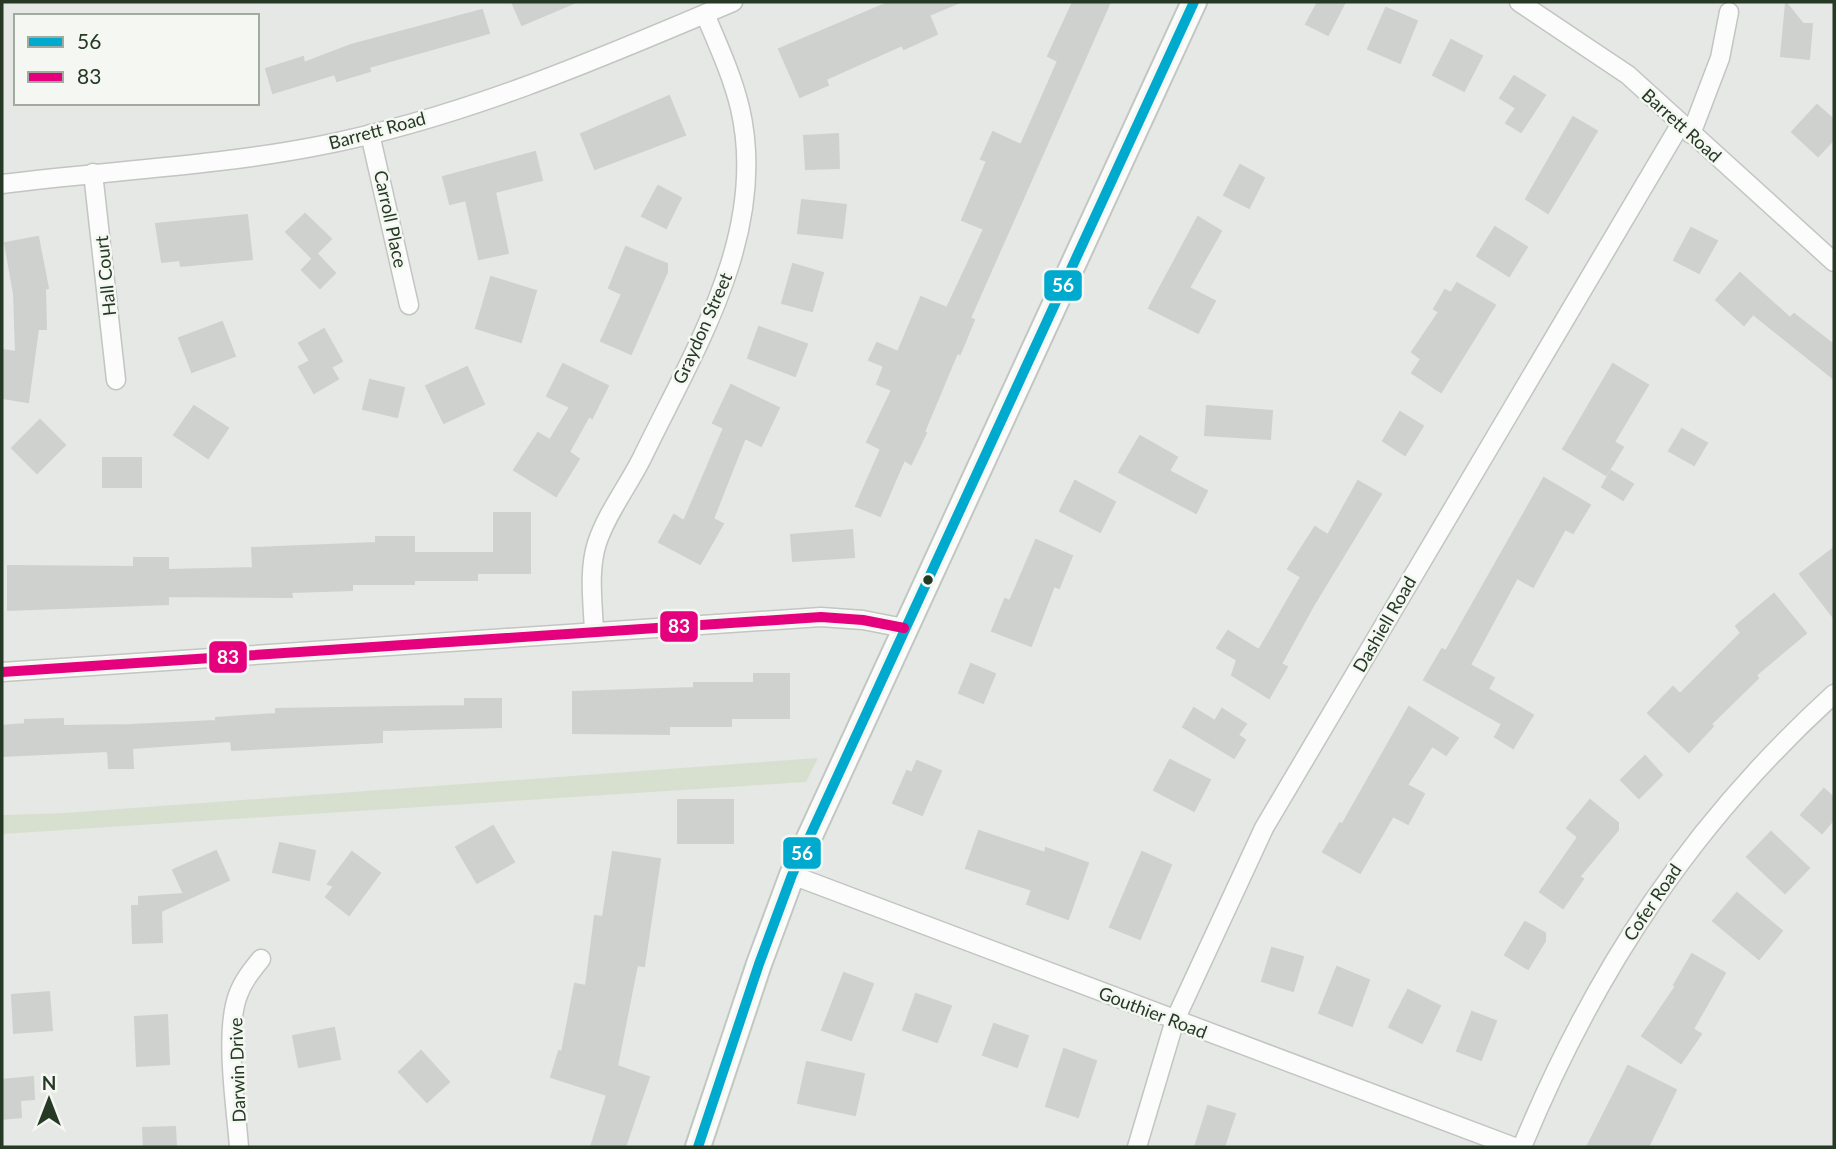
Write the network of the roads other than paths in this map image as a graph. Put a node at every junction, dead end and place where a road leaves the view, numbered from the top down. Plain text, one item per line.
1 (733, 2) edge
2 (1194, 2) edge
3 (1519, 2) edge
4 (1729, 12) dead end
5 (705, 14) junction
6 (1686, 130) junction
7 (370, 134) junction
8 (93, 173) junction
9 (2, 184) edge
10 (1834, 262) edge
11 (409, 305) dead end
12 (116, 380) dead end
13 (904, 628) junction
14 (594, 632) junction
15 (2, 672) edge
16 (1834, 694) edge
17 (792, 875) junction
18 (261, 959) dead end
19 (1175, 1020) junction
20 (239, 1147) edge
21 (698, 1147) edge
22 (1137, 1147) edge
23 (1514, 1147) edge
24 (1522, 1147) edge

1 - 5 street, Barrett Road
2 - 13 main road
3 - 6 street, Barrett Road
4 - 6 street, Dashiell Road
5 - 7 street, Barrett Road
5 - 14 street, Graydon Street
6 - 10 street, Barrett Road
6 - 19 street, Dashiell Road
7 - 8 street, Barrett Road
7 - 11 street, Carroll Place
8 - 9 street, Barrett Road
8 - 12 street, Hall Court
13 - 14 street
13 - 17 main road
14 - 15 street
16 - 24 street, Cofer Road
17 - 19 street, Gouthier Road
17 - 21 main road
18 - 20 street, Darwin Drive
19 - 22 street, Dashiell Road
19 - 23 street, Gouthier Road

